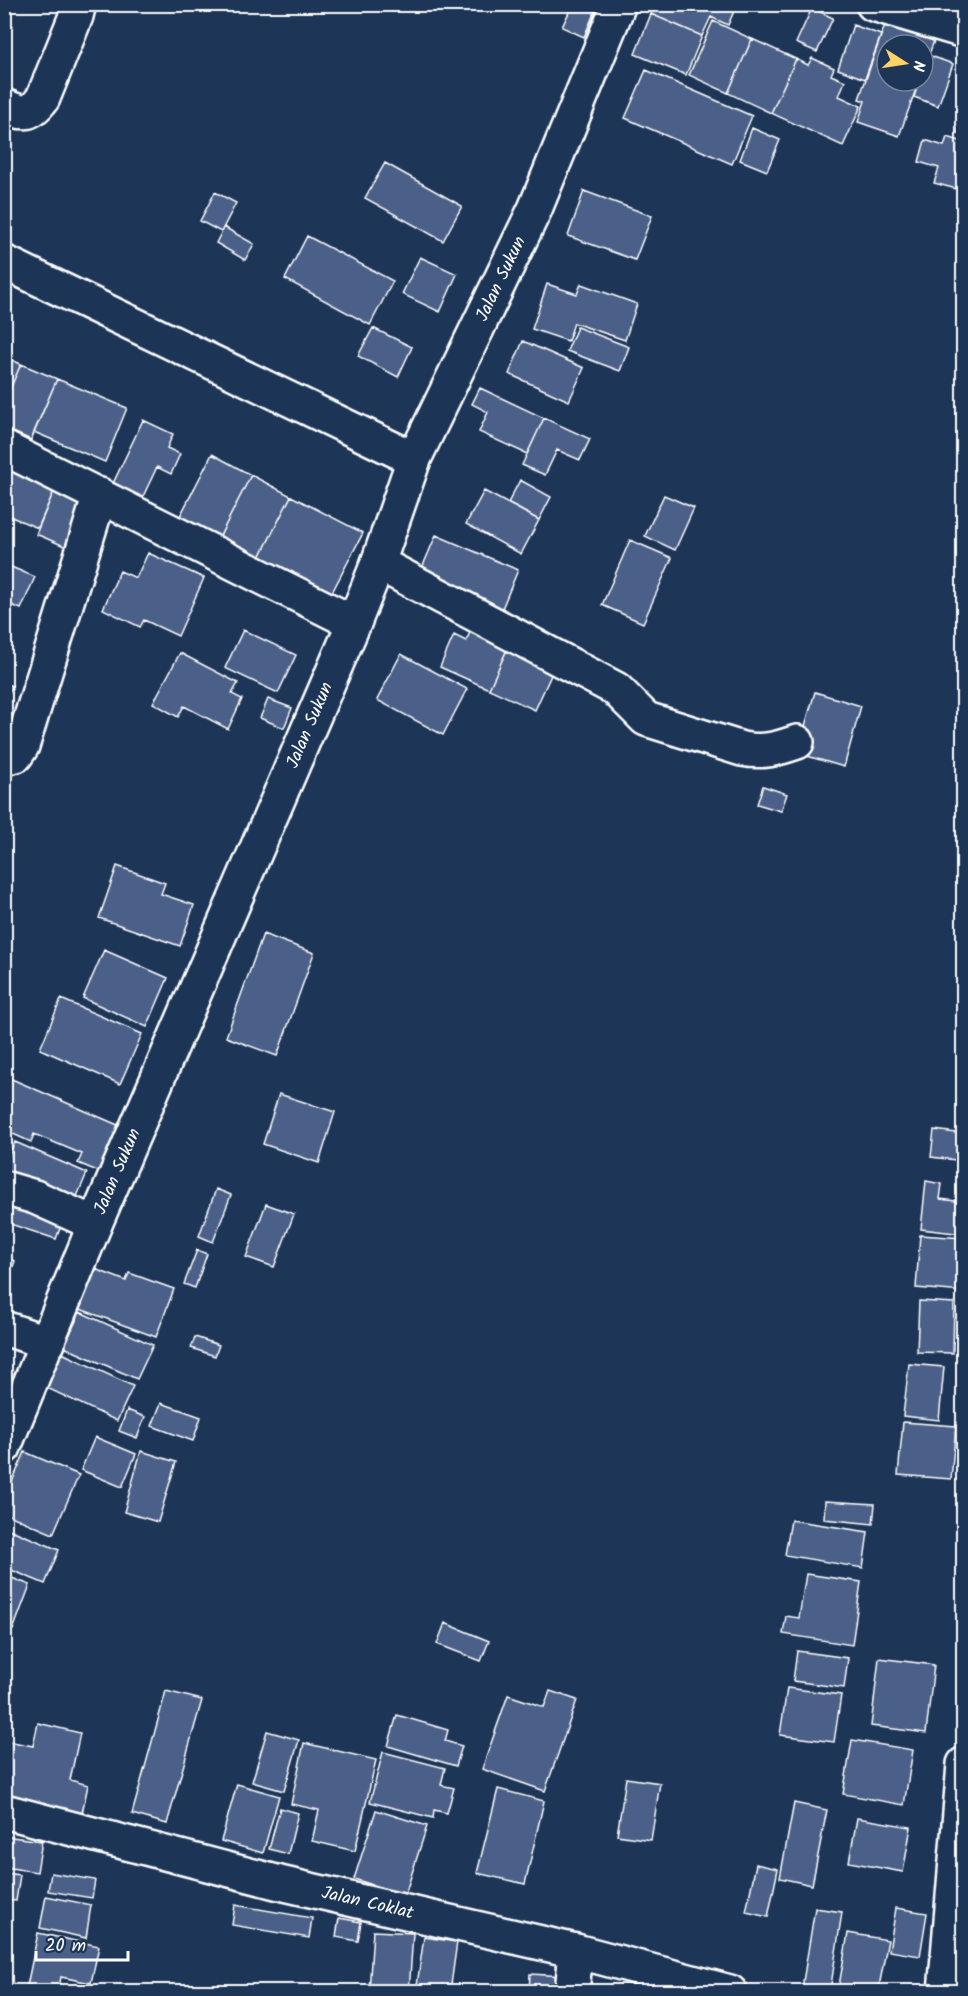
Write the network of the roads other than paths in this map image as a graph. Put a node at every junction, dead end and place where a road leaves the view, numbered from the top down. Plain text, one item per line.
1 (79, 4) edge
2 (619, 4) edge
3 (873, 4) edge
4 (963, 31) edge
5 (4, 106) edge
6 (4, 262) edge
7 (4, 448) edge
8 (414, 459) junction
9 (100, 495) junction
10 (378, 563) junction
11 (354, 622) junction
12 (797, 742) dead end
13 (4, 758) edge
14 (4, 1188) edge
15 (95, 1224) junction
16 (4, 1328) edge
17 (48, 1343) junction
18 (4, 1448) edge
19 (963, 1764) edge
20 (4, 1811) edge
21 (576, 1952) junction
22 (572, 1992) edge
23 (730, 1992) edge
24 (945, 1992) edge

1 - 5 street
2 - 8 street, Jalan Sukun
3 - 4 street
6 - 8 street
7 - 9 street
8 - 10 street, Jalan Sukun
9 - 11 street
9 - 13 street
10 - 11 street, Jalan Sukun
10 - 12 street
11 - 15 street, Jalan Sukun
14 - 15 street
15 - 17 street, Jalan Sukun
16 - 17 street
17 - 18 street, Jalan Sukun
19 - 24 street
20 - 21 street, Jalan Coklat
21 - 22 street
21 - 23 street, Jalan Coklat

